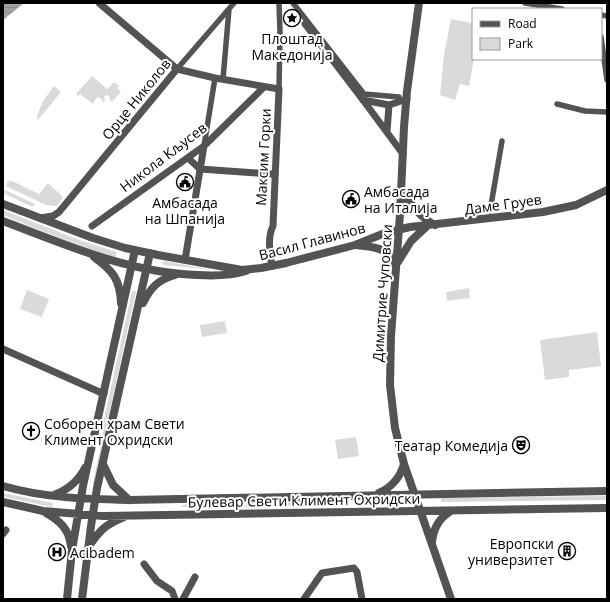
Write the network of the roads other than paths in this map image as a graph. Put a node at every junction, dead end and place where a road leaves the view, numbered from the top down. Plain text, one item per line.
1 (98, 3) edge
2 (234, 3) edge
3 (279, 3) edge
4 (293, 3) edge
5 (419, 3) edge
6 (525, 3) edge
7 (556, 8) edge
8 (229, 9) junction
9 (305, 24) dead end
10 (602, 44) edge
11 (177, 69) junction
12 (215, 78) junction
13 (223, 79) junction
14 (607, 80) edge
15 (264, 87) junction
16 (279, 90) junction
17 (403, 98) junction
18 (363, 100) junction
19 (557, 104) dead end
20 (389, 105) junction
21 (607, 112) edge
22 (387, 132) junction
23 (502, 141) dead end
24 (204, 146) junction
25 (403, 154) junction
26 (188, 158) junction
27 (200, 169) junction
28 (274, 174) junction
29 (401, 190) junction
30 (607, 190) edge
31 (3, 204) edge
32 (490, 211) dead end
33 (59, 212) junction
34 (39, 218) junction
35 (3, 221) edge
36 (92, 226) dead end
37 (431, 226) junction
38 (68, 229) junction
39 (399, 230) junction
40 (355, 245) junction
41 (135, 250) junction
42 (150, 254) junction
43 (90, 255) junction
44 (185, 260) junction
45 (272, 262) junction
46 (132, 266) junction
47 (396, 267) junction
48 (147, 269) junction
49 (254, 269) junction
50 (176, 274) junction
51 (121, 317) junction
52 (136, 320) junction
53 (3, 349) edge
54 (104, 394) junction
55 (88, 462) junction
56 (103, 464) junction
57 (404, 464) junction
58 (3, 486) edge
59 (607, 491) edge
60 (377, 494) junction
61 (414, 494) junction
62 (50, 496) junction
63 (81, 498) junction
64 (95, 499) junction
65 (129, 500) junction
66 (3, 502) edge
67 (607, 508) edge
68 (420, 510) junction
69 (43, 511) junction
70 (452, 511) junction
71 (78, 514) junction
72 (92, 515) junction
73 (128, 516) junction
74 (432, 545) junction
75 (88, 549) junction
76 (72, 550) junction
77 (144, 564) dead end
78 (195, 577) dead end
79 (67, 599) edge
80 (82, 599) edge
81 (175, 599) edge
82 (183, 599) edge
83 (304, 599) edge
84 (362, 599) edge
85 (451, 599) edge

1 - 11 street, Максим Горки
2 - 8 street, Орце Николов
3 - 16 street, Максим Горки
4 - 17 street
5 - 17 street, Димитрие Чуповски
6 - 7 street
8 - 11 street, Орце Николов
8 - 13 street
9 - 18 street
10 - 14 street
11 - 12 street, Максим Горки
11 - 33 street, Орце Николов
12 - 13 street, Максим Горки
12 - 24 street
13 - 15 street, Максим Горки
15 - 16 street, Максим Горки
15 - 24 street, Никола Кљусев
16 - 28 street, Максим Горки
17 - 20 street
17 - 25 street, Димитрие Чуповски
18 - 20 street
18 - 22 street
19 - 21 street
20 - 22 street
22 - 25 street
23 - 32 street
24 - 26 street, Никола Кљусев
24 - 27 street
25 - 29 street, Димитрие Чуповски
26 - 27 street
26 - 36 street, Никола Кљусев
27 - 28 street
27 - 44 street
28 - 45 street, Максим Горки
29 - 37 street
29 - 39 street, Димитрие Чуповски
30 - 37 street, Даме Груев
31 - 34 street, Васил Главинов
33 - 34 street
33 - 38 street
34 - 38 street, Васил Главинов
35 - 43 street
37 - 39 street, Даме Груев
37 - 47 street
38 - 41 street, Васил Главинов
39 - 40 street, Васил Главинов
39 - 47 street, Димитрие Чуповски
40 - 45 street, Васил Главинов
40 - 47 street
41 - 42 street, Васил Главинов
41 - 46 street
42 - 44 street, Васил Главинов
42 - 48 street
43 - 46 street, Васил Главинов
43 - 51 street
44 - 49 street, Васил Главинов
45 - 49 street, Васил Главинов
46 - 48 street, Васил Главинов
46 - 51 street
47 - 57 street, Димитрие Чуповски
48 - 50 street, Васил Главинов
48 - 52 street
49 - 50 street, Васил Главинов
50 - 52 street
51 - 54 street
52 - 56 street
53 - 54 street
54 - 55 street
55 - 62 street
55 - 63 street
56 - 64 street
56 - 65 street
57 - 60 street
57 - 61 street, Димитрие Чуповски
58 - 62 street, Булевар Свети Климент Охридски
59 - 61 street, Булевар Свети Климент Охридски
60 - 61 street, Булевар Свети Климент Охридски
60 - 65 street, Булевар Свети Климент Охридски
61 - 68 street, Димитрие Чуповски
62 - 63 street, Булевар Свети Климент Охридски
63 - 64 street, Булевар Свети Климент Охридски
63 - 71 street
64 - 65 street, Булевар Свети Климент Охридски
64 - 72 street
66 - 69 street, Булевар Свети Климент Охридски
67 - 70 street, Булевар Свети Климент Охридски
68 - 70 street, Булевар Свети Климент Охридски
68 - 73 street, Булевар Свети Климент Охридски
68 - 74 street, Димитрие Чуповски
69 - 71 street, Булевар Свети Климент Охридски
69 - 76 street
70 - 74 street
71 - 72 street, Булевар Свети Климент Охридски
71 - 76 street
72 - 73 street, Булевар Свети Климент Охридски
72 - 75 street
73 - 75 street
74 - 85 street, Димитрие Чуповски
75 - 80 street
76 - 79 street
77 - 81 street
78 - 82 street
83 - 84 street

